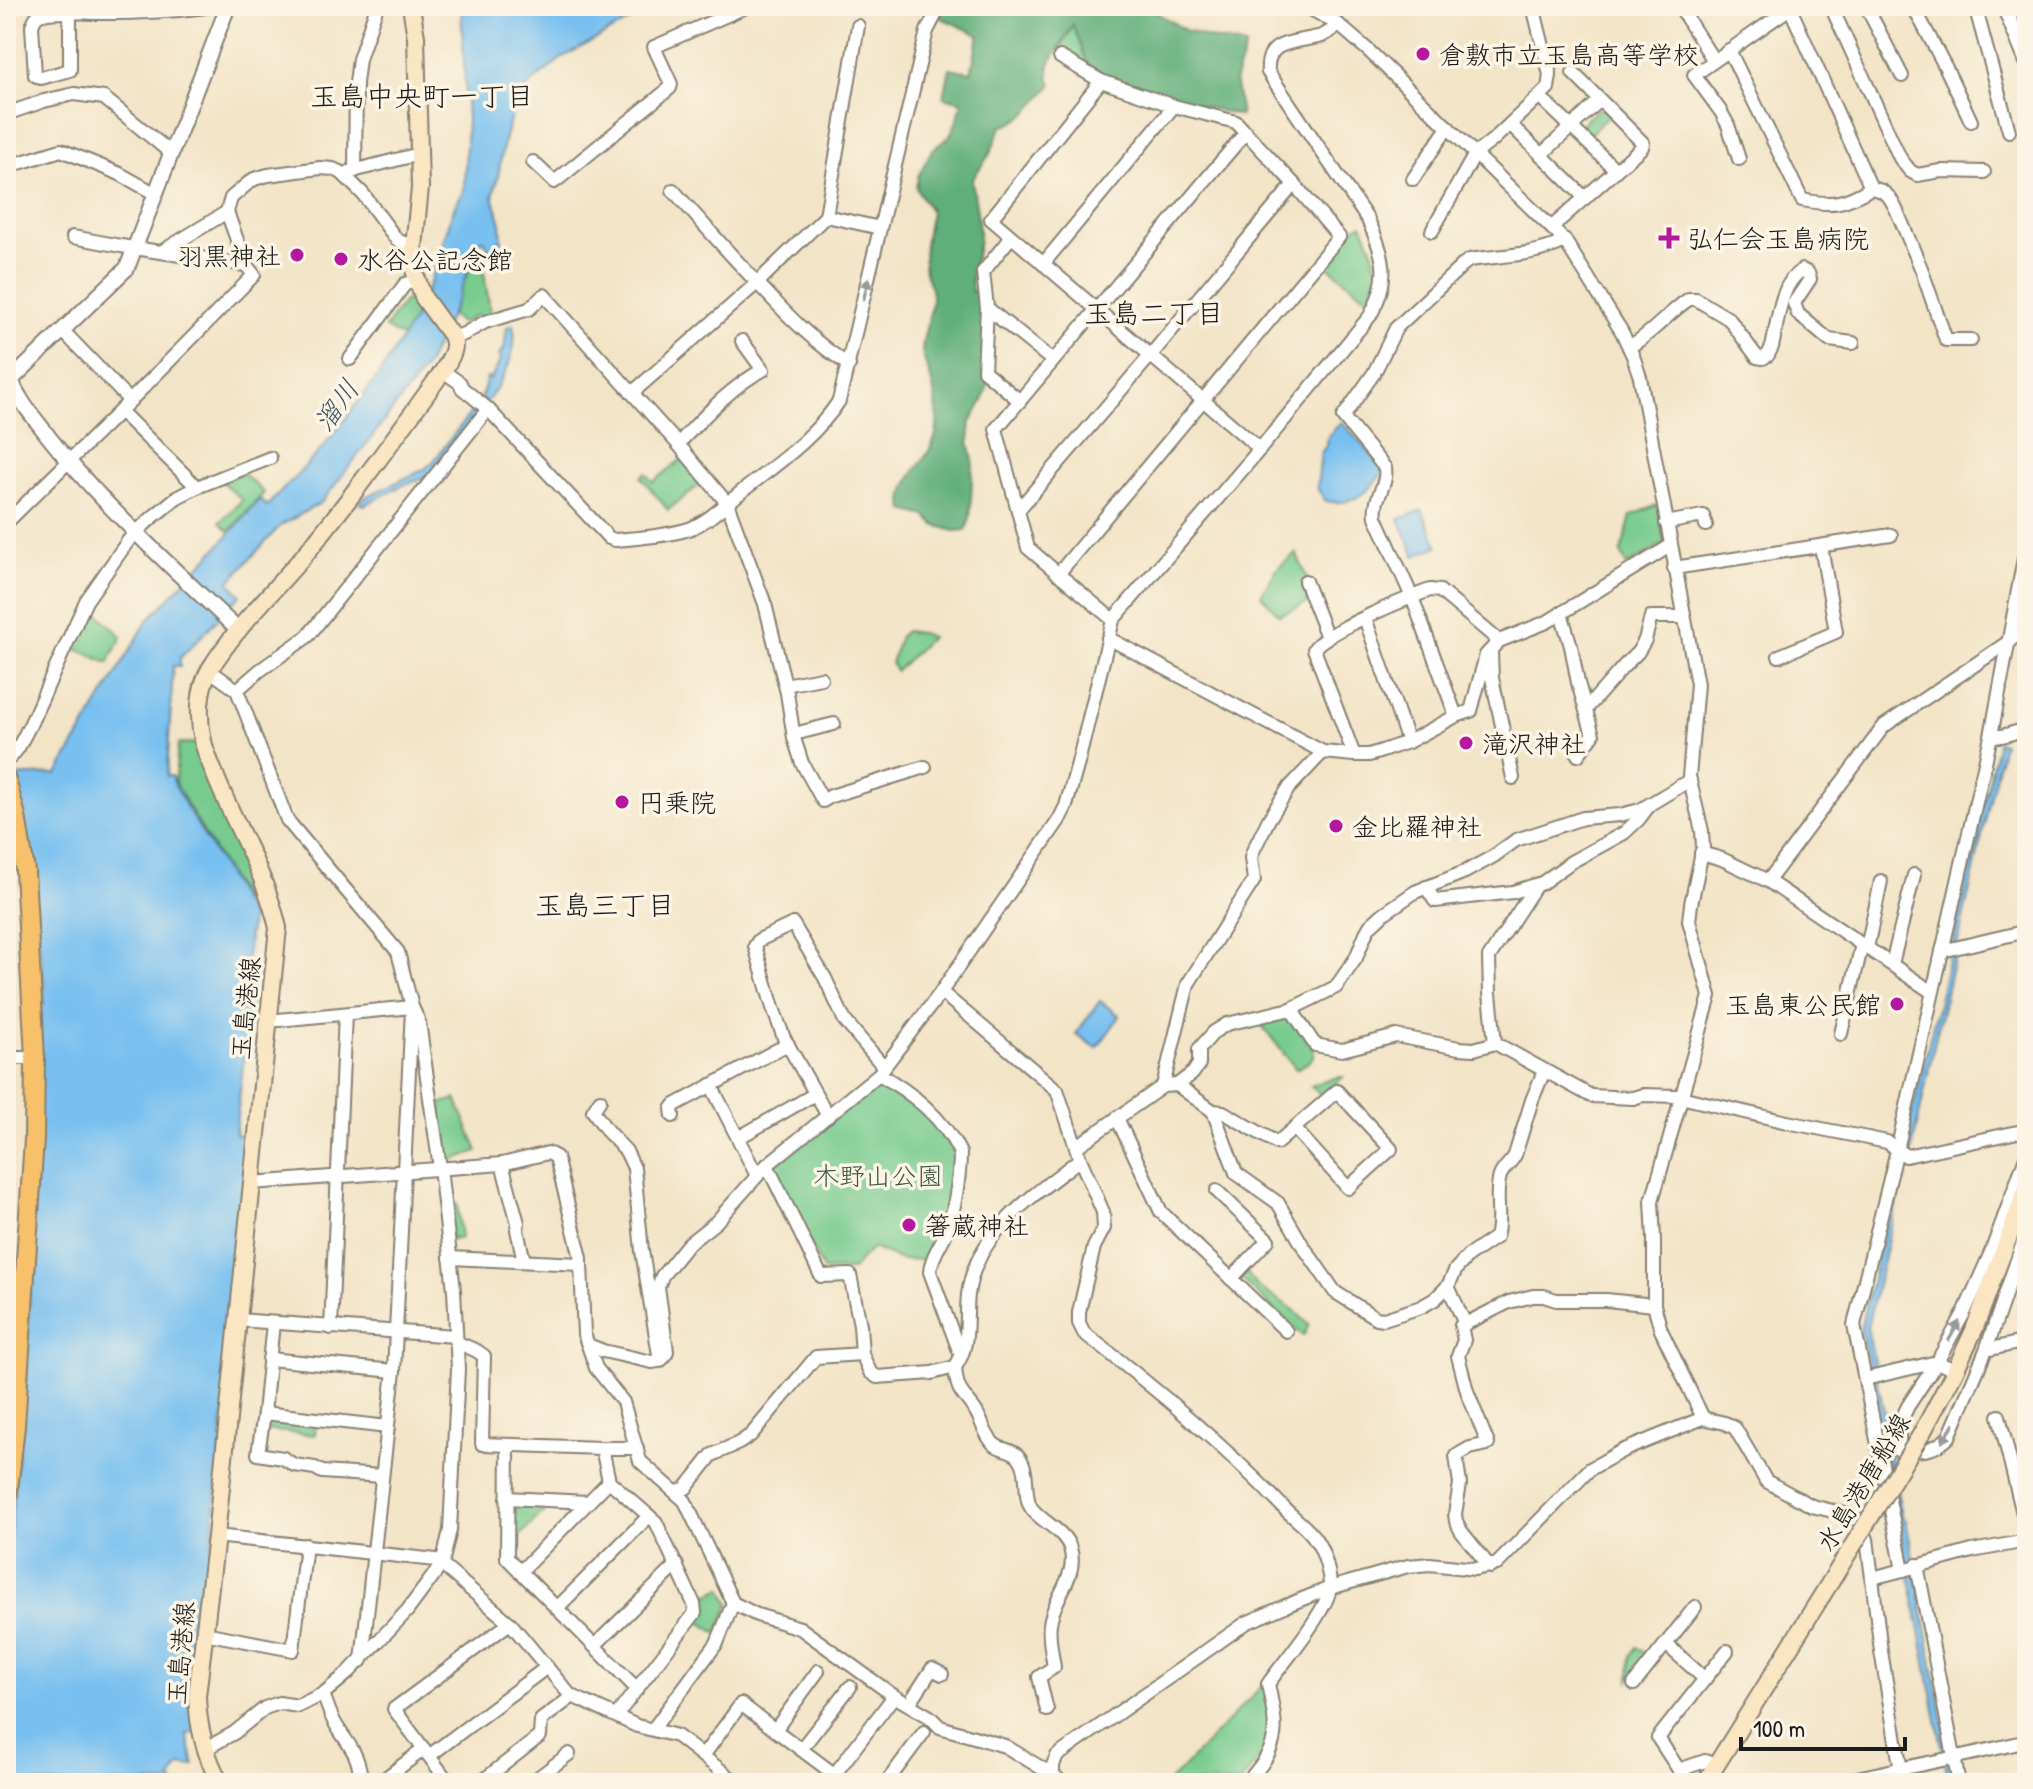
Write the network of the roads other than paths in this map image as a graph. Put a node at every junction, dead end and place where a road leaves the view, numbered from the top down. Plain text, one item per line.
1 (211, 6) edge
2 (228, 6) edge
3 (377, 6) edge
4 (411, 6) edge
5 (748, 6) edge
6 (940, 6) edge
7 (1306, 6) edge
8 (1533, 6) edge
9 (1679, 6) edge
10 (1764, 6) edge
11 (1831, 6) edge
12 (1866, 6) edge
13 (1913, 6) edge
14 (1975, 6) edge
15 (2004, 6) edge
16 (2020, 6) edge
17 (1792, 7) edge
18 (70, 13) junction
19 (1772, 20) junction
20 (2027, 21) edge
21 (1339, 25) junction
22 (858, 26) dead end
23 (1729, 50) junction
24 (1060, 57) dead end
25 (1714, 61) junction
26 (2027, 62) edge
27 (1573, 73) dead end
28 (1902, 76) dead end
29 (1101, 81) junction
30 (1540, 97) junction
31 (1599, 101) junction
32 (1174, 106) junction
33 (6, 114) edge
34 (1971, 121) dead end
35 (1510, 124) junction
36 (1448, 127) junction
37 (1571, 127) junction
38 (2009, 131) dead end
39 (1246, 132) junction
40 (171, 153) junction
41 (419, 154) junction
42 (1475, 154) junction
43 (1541, 155) junction
44 (1739, 159) dead end
45 (533, 162) dead end
46 (6, 167) edge
47 (1616, 170) junction
48 (349, 172) junction
49 (1984, 172) dead end
50 (1413, 179) dead end
51 (1294, 184) junction
52 (1871, 188) junction
53 (673, 190) dead end
54 (156, 194) junction
55 (1585, 198) junction
56 (227, 212) junction
57 (826, 216) junction
58 (1552, 227) junction
59 (880, 228) junction
60 (1432, 231) dead end
61 (73, 237) dead end
62 (1011, 237) junction
63 (1565, 241) junction
64 (128, 247) junction
65 (414, 247) junction
66 (161, 252) junction
67 (1043, 264) junction
68 (246, 265) junction
69 (416, 281) junction
70 (756, 284) junction
71 (987, 308) junction
72 (1096, 309) junction
73 (62, 330) junction
74 (451, 335) junction
75 (1971, 340) dead end
76 (742, 341) dead end
77 (1853, 343) dead end
78 (1629, 347) junction
79 (1150, 356) junction
80 (350, 359) dead end
81 (1053, 361) junction
82 (849, 365) junction
83 (443, 371) junction
84 (8, 378) edge
85 (632, 393) junction
86 (1020, 401) junction
87 (1204, 401) junction
88 (483, 405) junction
89 (125, 406) junction
90 (678, 444) junction
91 (1260, 449) junction
92 (270, 458) dead end
93 (68, 462) junction
94 (197, 487) junction
95 (727, 503) junction
96 (1019, 509) junction
97 (6, 523) edge
98 (1666, 523) junction
99 (1706, 525) dead end
100 (136, 532) junction
101 (1891, 535) dead end
102 (2027, 542) edge
103 (1670, 546) junction
104 (1821, 546) junction
105 (1674, 568) junction
106 (1058, 574) junction
107 (1305, 581) dead end
108 (1412, 597) junction
109 (1561, 613) junction
110 (1684, 617) junction
111 (1365, 618) junction
112 (1113, 620) junction
113 (2027, 627) edge
114 (239, 631) junction
115 (1327, 637) junction
116 (1108, 638) junction
117 (2007, 643) junction
118 (1495, 645) junction
119 (1779, 656) dead end
120 (209, 670) junction
121 (821, 678) dead end
122 (785, 685) junction
123 (237, 690) junction
124 (1586, 709) junction
125 (1456, 716) junction
126 (834, 724) dead end
127 (2027, 729) edge
128 (794, 734) junction
129 (1991, 736) junction
130 (1408, 742) junction
131 (1323, 752) junction
132 (1354, 755) junction
133 (1578, 755) dead end
134 (6, 760) edge
135 (925, 767) dead end
136 (1513, 778) dead end
137 (6, 780) edge
138 (1690, 780) junction
139 (1653, 801) junction
140 (1701, 853) junction
141 (1914, 875) dead end
142 (1768, 881) junction
143 (1881, 881) dead end
144 (1536, 885) junction
145 (1426, 887) junction
146 (2027, 931) edge
147 (1864, 946) junction
148 (1942, 951) junction
149 (1892, 964) junction
150 (941, 992) junction
151 (1932, 992) junction
152 (412, 1007) junction
153 (1291, 1009) junction
154 (345, 1014) junction
155 (268, 1021) junction
156 (1841, 1034) dead end
157 (1495, 1043) junction
158 (788, 1044) junction
159 (6, 1058) edge
160 (35, 1058) junction
161 (881, 1070) junction
162 (1544, 1071) junction
163 (711, 1085) junction
164 (1177, 1085) junction
165 (1163, 1086) junction
166 (815, 1094) junction
167 (1682, 1098) junction
168 (600, 1100) dead end
169 (1213, 1111) junction
170 (673, 1116) dead end
171 (828, 1116) junction
172 (1117, 1118) junction
173 (1294, 1128) junction
174 (2027, 1130) edge
175 (738, 1138) junction
176 (1897, 1150) junction
177 (1078, 1153) junction
178 (2027, 1154) edge
179 (502, 1164) junction
180 (767, 1165) junction
181 (440, 1168) junction
182 (405, 1172) junction
183 (757, 1176) junction
184 (336, 1177) junction
185 (252, 1183) junction
186 (2027, 1188) edge
187 (1217, 1191) dead end
188 (2027, 1231) edge
189 (450, 1258) junction
190 (524, 1261) junction
191 (581, 1264) junction
192 (1231, 1279) junction
193 (1448, 1286) junction
194 (1654, 1305) junction
195 (239, 1320) junction
196 (273, 1323) junction
197 (1465, 1324) junction
198 (331, 1328) junction
199 (1286, 1331) dead end
200 (397, 1333) junction
201 (456, 1339) junction
202 (2027, 1341) edge
203 (588, 1345) junction
204 (1986, 1350) junction
205 (862, 1354) junction
206 (269, 1359) junction
207 (660, 1361) junction
208 (958, 1362) junction
209 (1942, 1364) junction
210 (394, 1371) junction
211 (1865, 1379) junction
212 (264, 1413) junction
213 (1999, 1416) dead end
214 (1703, 1418) junction
215 (388, 1427) junction
216 (508, 1445) junction
217 (602, 1448) junction
218 (637, 1448) junction
219 (1899, 1450) junction
220 (1881, 1454) junction
221 (382, 1476) junction
222 (609, 1481) junction
223 (677, 1492) junction
224 (507, 1498) junction
225 (588, 1502) junction
226 (6, 1507) edge
227 (649, 1516) junction
228 (2027, 1530) edge
229 (216, 1536) junction
230 (2027, 1541) edge
231 (306, 1545) junction
232 (373, 1552) junction
233 (442, 1564) junction
234 (677, 1565) junction
235 (1917, 1565) junction
236 (1490, 1567) junction
237 (1903, 1570) junction
238 (520, 1572) junction
239 (1872, 1578) junction
240 (1330, 1588) junction
241 (733, 1603) junction
242 (1695, 1607) dead end
243 (557, 1608) junction
244 (510, 1623) junction
245 (204, 1633) junction
246 (1666, 1644) junction
247 (594, 1646) junction
248 (1727, 1651) dead end
249 (362, 1660) junction
250 (547, 1667) junction
251 (818, 1671) dead end
252 (942, 1674) dead end
253 (1705, 1679) junction
254 (1634, 1684) dead end
255 (850, 1687) dead end
256 (637, 1689) junction
257 (323, 1694) junction
258 (573, 1696) junction
259 (894, 1696) junction
260 (909, 1704) junction
261 (1047, 1710) dead end
262 (616, 1716) junction
263 (653, 1729) junction
264 (775, 1730) junction
265 (924, 1732) dead end
266 (2027, 1741) edge
267 (205, 1749) junction
268 (801, 1749) junction
269 (426, 1753) junction
270 (569, 1754) dead end
271 (703, 1756) junction
272 (1955, 1759) junction
273 (1716, 1765) junction
274 (1901, 1768) junction
275 (1679, 1770) junction
276 (832, 1779) edge
277 (1058, 1779) edge
278 (220, 1783) edge
279 (362, 1783) edge
280 (379, 1783) edge
281 (449, 1783) edge
282 (480, 1783) edge
283 (531, 1783) edge
284 (737, 1783) edge
285 (846, 1783) edge
286 (886, 1783) edge
287 (1246, 1783) edge
288 (1690, 1783) edge
289 (1705, 1783) edge
290 (1836, 1783) edge
291 (1903, 1783) edge
292 (1959, 1783) edge

1 - 18 street
2 - 40 street
3 - 48 street
4 - 41 main road
5 - 45 street
6 - 59 street
7 - 21 street
8 - 30 street
9 - 25 street
10 - 19 street
11 - 49 street
12 - 28 street
13 - 34 street
14 - 38 street
15 - 26 street
16 - 20 street
17 - 19 street
17 - 52 street
18 - 18 street
19 - 23 street
21 - 36 street
21 - 91 street
22 - 57 street
23 - 25 street
23 - 52 street
24 - 29 street
25 - 44 street
27 - 31 street
29 - 32 street
29 - 62 street
30 - 35 street
30 - 37 street
31 - 37 street
31 - 47 street
32 - 39 street
32 - 67 street
33 - 40 street
35 - 42 street
35 - 43 street
36 - 42 street
36 - 50 street
37 - 43 street
37 - 47 street
39 - 51 street
39 - 72 street
40 - 54 street
41 - 48 street
41 - 65 main road
42 - 58 street
42 - 60 street
43 - 55 street
46 - 54 street
47 - 55 street
48 - 56 street
48 - 65 street
51 - 79 street
51 - 87 street
52 - 75 street
53 - 70 street
54 - 64 street
55 - 58 street
56 - 66 street
56 - 68 street
57 - 59 street
57 - 70 street
58 - 63 street
82 -> 59 street
61 - 64 street
62 - 67 street
62 - 71 street
63 - 78 street
63 - 108 street
64 - 66 street
64 - 73 street
65 - 69 main road
66 - 68 street
67 - 72 street
68 - 89 street
69 - 74 main road
69 - 80 street
70 - 82 street
70 - 85 street
71 - 81 street
71 - 86 street
72 - 79 street
72 - 81 street
73 - 84 street
73 - 89 street
74 - 83 main road, 玉島港線
74 - 85 street
76 - 90 street
77 - 78 street
78 - 98 street
79 - 87 street
79 - 96 street
81 - 86 street
82 - 95 street
83 - 88 street
83 - 114 main road, 玉島港線
84 - 93 street
85 - 90 street
86 - 96 street
87 - 91 street
87 - 106 street
88 - 95 street
88 - 123 street
89 - 93 street
89 - 94 street
90 - 95 street
91 - 112 street
92 - 94 street
93 - 97 street
93 - 100 street
94 - 100 street
95 - 122 street
96 - 106 street
98 - 99 street
98 - 103 street
100 - 114 street
100 - 134 street
101 - 104 street
102 - 117 street
103 - 105 street
103 - 109 street
104 - 105 street
104 - 119 street
105 - 110 street
106 - 112 street
107 - 115 street
108 - 111 street
108 - 118 street
108 - 125 street
109 - 118 street
109 - 124 street
110 - 124 street
110 - 138 street
111 - 115 street
111 - 130 street
112 - 116 street
113 - 117 street
114 - 120 main road, 玉島港線
115 - 132 street
116 - 131 street
116 - 150 street
117 - 129 street
117 - 142 street
118 - 125 street
118 - 136 street
120 - 123 street
120 - 155 main road, 玉島港線
121 - 122 street
122 - 128 street
123 - 152 street
124 - 133 street
125 - 130 street
126 - 128 street
127 - 129 street
128 - 135 street
129 - 148 street
130 - 132 street
131 - 132 street
131 - 165 street
137 - 160 main road
138 - 139 street
138 - 140 street
139 - 144 street
139 - 145 street
140 - 142 street
140 - 167 street
141 - 149 street
142 - 147 street
143 - 147 street
144 - 145 street
144 - 157 street
145 - 153 street
146 - 148 street
147 - 149 street
147 - 156 street
148 - 151 street
149 - 151 street
150 - 161 street
150 - 177 street
151 - 176 street
152 - 154 street
152 - 181 street
152 - 182 street
153 - 157 street
153 - 164 street
154 - 155 street
154 - 184 street
155 - 185 main road, 玉島港線
157 - 162 street
158 - 161 street
158 - 163 street
158 - 166 street
159 - 160 street
160 - 226 main road
161 - 171 street
161 - 208 street
162 - 167 street
162 - 193 street
163 - 170 street
163 - 175 street
164 - 165 street
164 - 169 street
165 - 172 street
166 - 171 street
166 - 175 street
167 - 176 street
167 - 194 street
168 - 207 street
169 - 173 street
169 - 193 street
171 - 180 street
172 - 177 street
172 - 192 street
173 - 173 street
174 - 176 street
175 - 183 street
176 - 211 street
177 - 208 street
177 - 240 street
209 -> 178 street
179 - 181 street
179 - 190 street
179 - 191 street
180 - 183 street
180 - 205 street
181 - 182 street
181 - 189 street
182 - 184 street
182 - 200 street
183 - 207 street
184 - 185 street
184 - 198 street
185 - 195 main road, 玉島港線
186 - 273 main road, 水島港唐船線, bridge
187 - 192 street
188 - 204 street
189 - 190 street
189 - 201 street
190 - 191 street
191 - 203 street
192 - 199 street
193 - 197 street
194 - 197 street
194 - 214 street
195 - 196 street
195 - 229 main road, 玉島港線
196 - 198 street
196 - 206 street
197 - 236 street
198 - 200 street
200 - 201 street
200 - 210 street
201 - 216 street
201 - 233 street
202 - 204 street
203 - 207 street
203 - 218 street
204 -> 219 street
205 - 208 street
205 - 223 street
206 - 210 street
206 - 212 street
208 - 261 street
209 - 211 street
209 - 219 street
210 - 215 street
211 - 220 street
212 - 215 street
212 - 221 street
213 - 228 street
214 - 236 street
214 - 239 street
215 - 221 street
216 - 217 street
216 - 224 street
217 - 218 street
217 - 222 street
218 - 223 street
219 - 220 street
220 - 237 street
221 - 232 street
222 - 225 street
222 - 227 street
223 - 241 street
224 - 225 street
224 - 238 street
225 - 238 street
227 - 234 street
227 - 243 street
229 - 231 street
229 - 245 main road, 玉島港線
230 - 235 street
231 - 232 street
231 - 245 street
232 - 233 street
232 - 249 street
233 - 244 street
233 - 249 street
234 - 247 street
234 - 256 street
235 - 237 street
235 - 272 street
236 - 240 street
237 - 239 street
238 - 243 street
239 - 274 street
240 - 277 street
240 - 287 street
241 - 259 street
241 - 263 street
242 - 246 street
243 - 247 street
244 - 250 street
244 - 269 street
245 - 267 main road, 玉島港線
246 - 253 street
246 - 254 street
247 - 256 street
248 - 253 street
249 - 257 street
250 - 258 street
250 - 269 street
251 - 264 street
252 - 260 street
253 - 275 street
255 - 268 street
256 - 262 street
257 - 267 street
257 - 279 street
258 - 262 street
258 - 282 street
259 - 260 street
259 - 276 street
260 - 277 street
262 - 263 street
263 - 271 street
264 - 268 street
264 - 271 street
265 - 286 street
266 - 272 street
267 - 278 main road, 玉島港線
268 - 276 street
269 - 280 street
269 - 281 street
270 - 283 street
271 - 284 street
272 - 274 street
272 - 292 street
273 - 275 street
273 - 289 main road, 水島港唐船線
274 - 290 street
274 - 291 street
275 - 288 street
276 - 285 street

